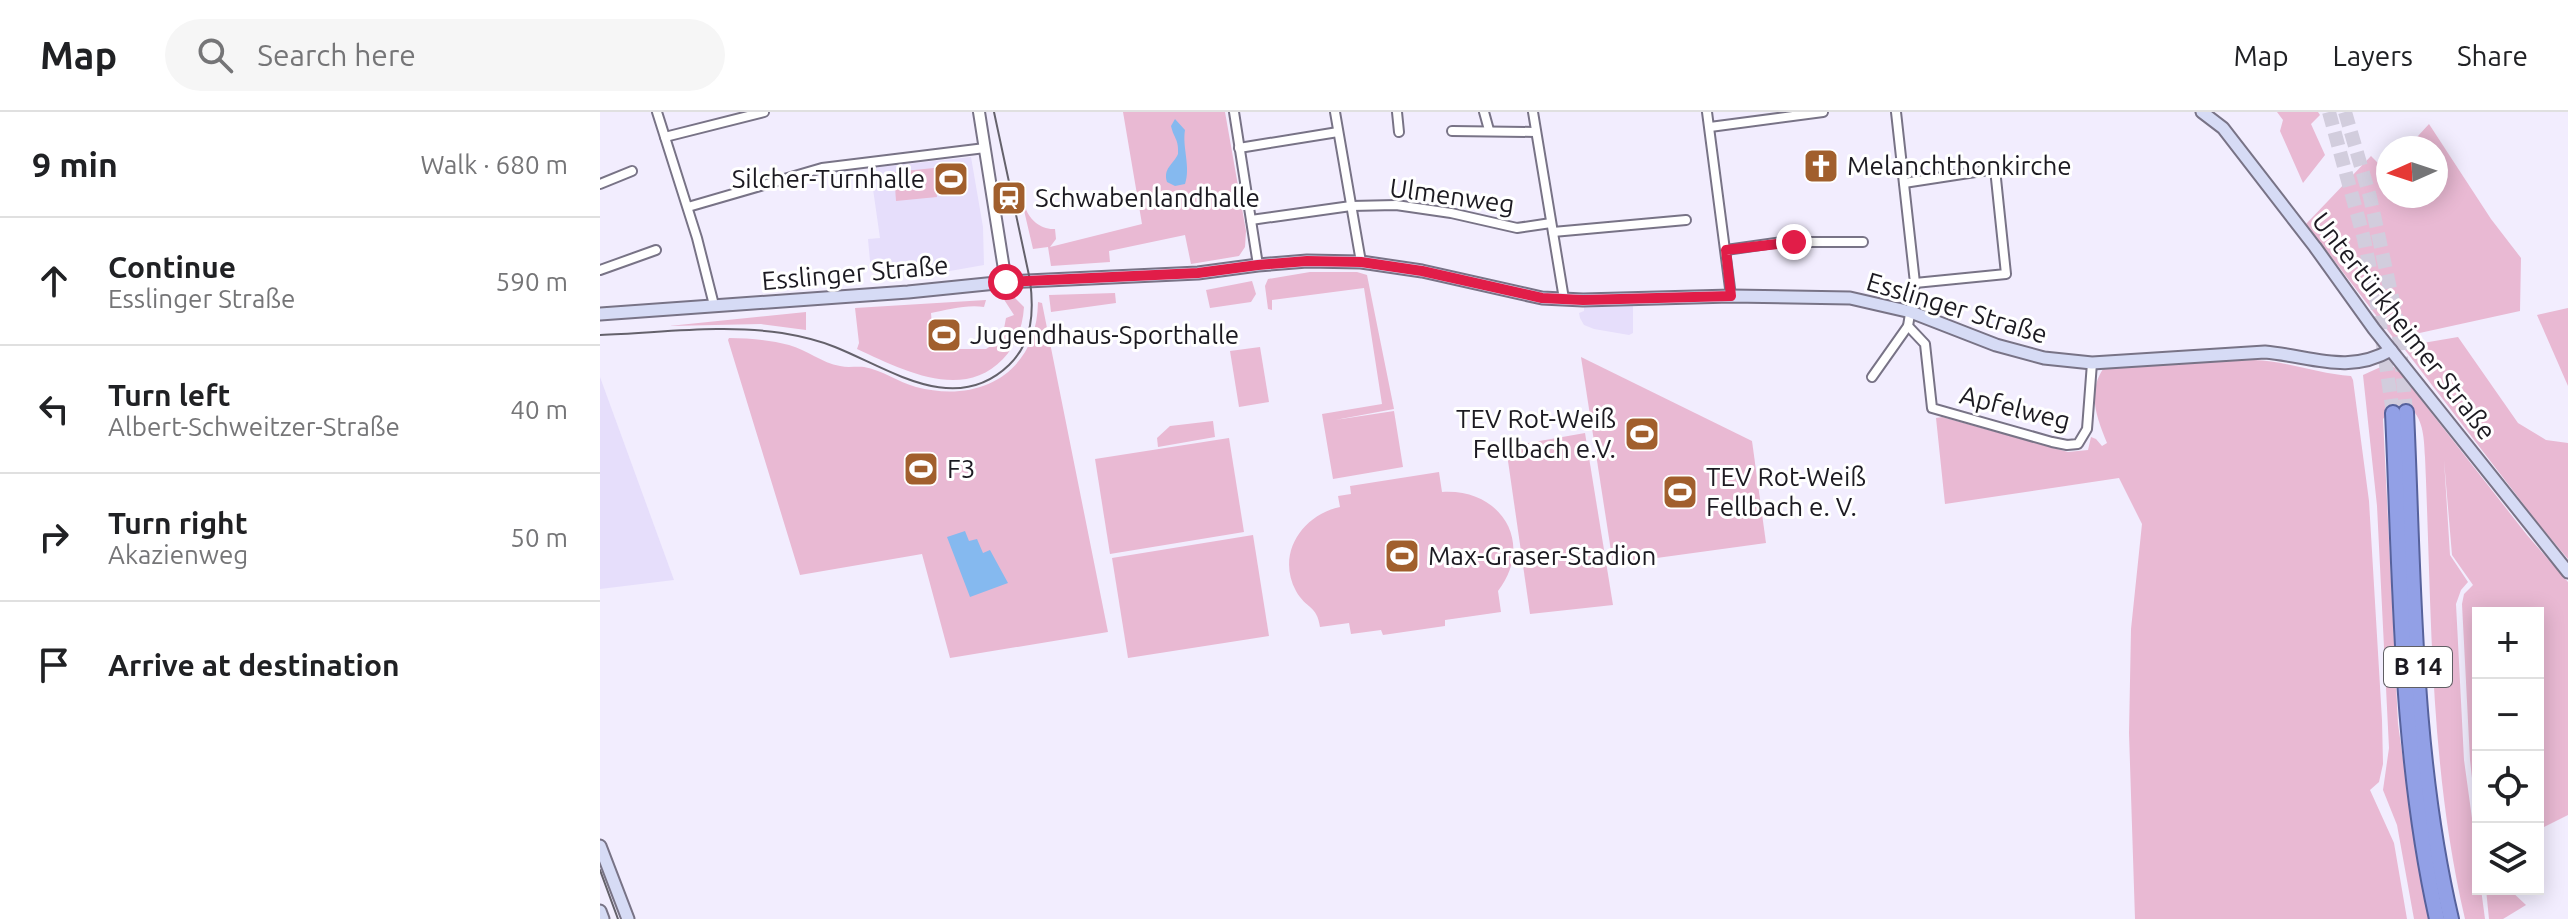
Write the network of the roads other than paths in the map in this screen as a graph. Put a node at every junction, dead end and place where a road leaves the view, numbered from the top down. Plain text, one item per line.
1 (657, 112) edge
2 (764, 112) edge
3 (979, 112) edge
4 (1234, 112) edge
5 (1335, 112) edge
6 (1397, 112) edge
7 (1484, 112) edge
8 (1533, 112) edge
9 (1707, 112) edge
10 (1823, 112) edge
11 (1896, 112) edge
12 (2202, 112) edge
13 (1710, 127) junction
14 (1489, 130) junction
15 (1452, 131) dead end
16 (1338, 132) junction
17 (1399, 132) dead end
18 (1536, 132) junction
19 (665, 137) junction
20 (985, 148) junction
21 (1239, 148) junction
22 (632, 171) dead end
23 (1904, 183) junction
24 (600, 184) edge
25 (1351, 206) junction
26 (688, 207) junction
27 (1251, 220) junction
28 (1686, 220) dead end
29 (1552, 228) junction
30 (1863, 242) dead end
31 (656, 250) dead end
32 (1726, 250) junction
33 (1361, 262) junction
34 (1258, 265) junction
35 (600, 270) edge
36 (1006, 282) junction
37 (1915, 283) junction
38 (1731, 296) junction
39 (1564, 299) junction
40 (714, 305) junction
41 (1911, 312) junction
42 (600, 314) edge
43 (1908, 326) junction
44 (2391, 350) junction
45 (2092, 363) junction
46 (1872, 377) dead end
47 (2568, 572) edge
48 (600, 846) edge
49 (600, 911) edge
50 (603, 919) edge
51 (628, 919) edge
52 (2437, 919) edge
53 (2451, 919) edge

1 - 19 street
2 - 19 street
3 - 20 street
4 - 21 street
5 - 16 street
6 - 17 street
7 - 14 street
8 - 18 street
9 - 13 street
10 - 13 street
11 - 23 street
12 - 44 main road, Untertürkheimer Straße
13 - 32 street
14 - 15 street
14 - 18 street
16 - 21 street
16 - 25 street
18 - 29 street
19 - 26 street
20 - 26 street
20 - 36 street
21 - 27 street
22 - 24 street
23 - 37 street
23 - 37 street
25 - 27 street, Ulmenweg
25 - 29 street, Ulmenweg
25 - 33 street
26 - 40 street
27 - 34 street
28 - 29 street, Ulmenweg
29 - 39 street
30 - 32 street
31 - 35 street
32 - 38 street
33 - 34 main road, Esslinger Straße
33 - 39 main road, Esslinger Straße
34 - 36 main road, Esslinger Straße
36 - 40 main road, Esslinger Straße
37 - 41 street
38 - 39 main road, Esslinger Straße
38 - 41 main road, Esslinger Straße
40 - 42 main road, Esslinger Straße
41 - 43 street
41 - 45 main road, Esslinger Straße
43 - 45 street, Apfelweg
43 - 46 street
44 - 45 main road, Esslinger Straße
44 - 47 main road, Untertürkheimer Straße
48 - 51 main road
49 - 50 main road
52 - 53 highway, B 14

